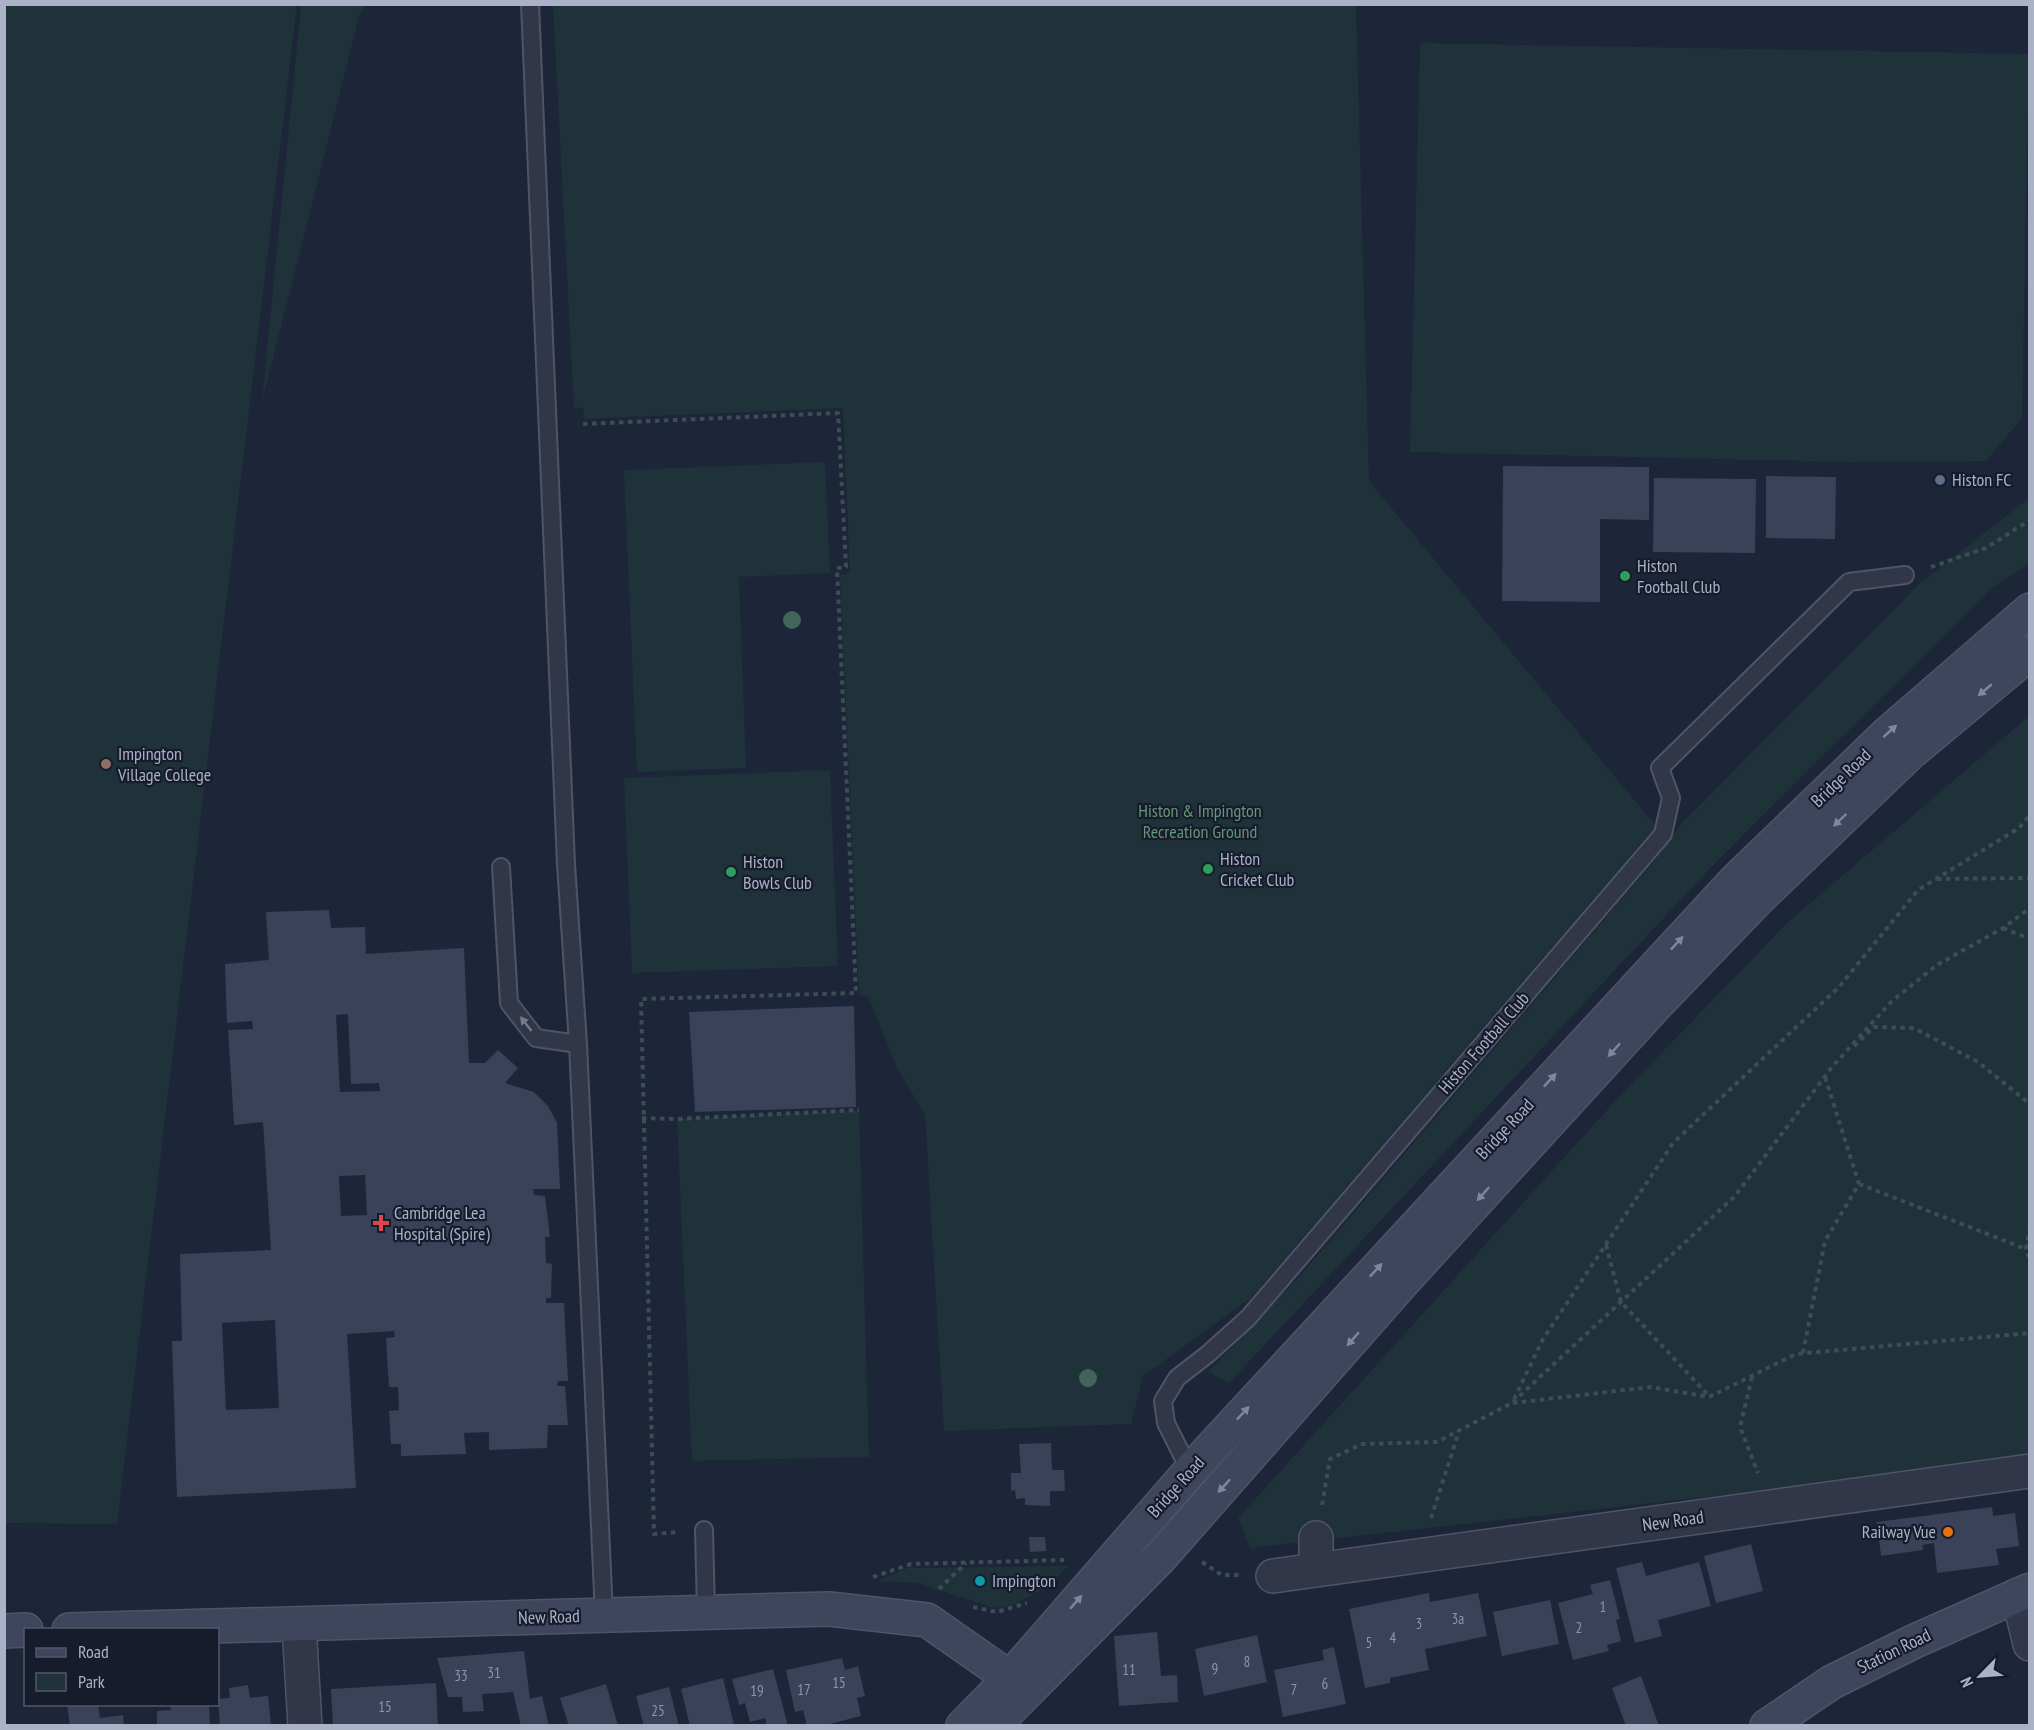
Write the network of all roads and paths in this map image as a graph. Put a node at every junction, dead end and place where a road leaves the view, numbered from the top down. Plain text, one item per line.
1 (530, 4) edge
2 (583, 424) dead end
3 (2030, 520) edge
4 (1905, 575) joint
5 (2030, 610) edge
6 (2030, 653) edge
7 (2030, 815) edge
8 (501, 867) dead end
9 (2030, 878) edge
10 (1936, 879) junction
11 (2030, 908) edge
12 (2003, 928) junction
13 (2030, 939) edge
14 (578, 1044) junction
15 (1832, 1067) junction
16 (1825, 1076) junction
17 (2030, 1104) edge
18 (859, 1110) dead end
19 (642, 1118) junction
20 (1859, 1184) junction
21 (2030, 1227) edge
22 (1606, 1244) junction
23 (2026, 1249) junction
24 (2030, 1260) edge
25 (1622, 1302) junction
26 (2030, 1333) edge
27 (1803, 1353) junction
28 (1752, 1376) junction
29 (1709, 1397) junction
30 (1512, 1403) junction
31 (1459, 1431) junction
32 (2030, 1471) edge
33 (1190, 1472) junction
34 (1760, 1478) dead end
35 (1428, 1526) dead end
36 (704, 1530) joint
37 (1316, 1554) junction
38 (1069, 1560) dead end
39 (1273, 1576) dead end
40 (2024, 1592) edge
41 (834, 1610) junction
42 (706, 1613) junction
43 (604, 1615) junction
44 (299, 1625) junction
45 (1095, 1625) junction
46 (126, 1628) edge
47 (24, 1630) edge
48 (4, 1631) edge
49 (2030, 1644) edge
50 (1010, 1678) junction
51 (306, 1725) edge
52 (963, 1725) edge
53 (983, 1725) edge
54 (993, 1725) edge
55 (1767, 1725) edge

1 - 14 lane
2 - 19 path
3 - 4 path
4 - 33 lane, Histon Football Club
33 -> 5 main road, Bridge Road
6 -> 45 main road, Bridge Road
7 - 10 path
14 -> 8 lane
9 - 10 path
10 - 22 path
11 - 12 path
12 - 13 path
12 - 15 path
14 - 43 lane
15 - 16 path
15 - 17 path
16 - 20 path
16 - 25 path
18 - 19 path
19 - 36 path
20 - 23 path
20 - 27 path
21 - 23 path
22 - 25 path
22 - 30 path
23 - 24 path
25 - 29 path
25 - 30 path
26 - 27 path
27 - 28 path
28 - 29 path
28 - 34 path
29 - 30 path
30 - 31 path
31 - 35 path
31 - 37 path
32 - 37 street, New Road
50 -> 33 main road, Bridge Road
36 - 42 lane
37 - 39 street, New Road
38 - 41 path
40 - 49 street
40 - 55 main road, Station Road
41 - 42 main road, New Road
41 - 50 main road, New Road
42 - 43 main road, New Road
43 - 44 main road, New Road
44 - 46 main road, New Road
44 - 51 street
45 - 50 main road, Bridge Road
45 - 54 main road, Bridge Road
47 - 48 main road
50 - 52 main road, Bridge Road
50 - 53 main road

